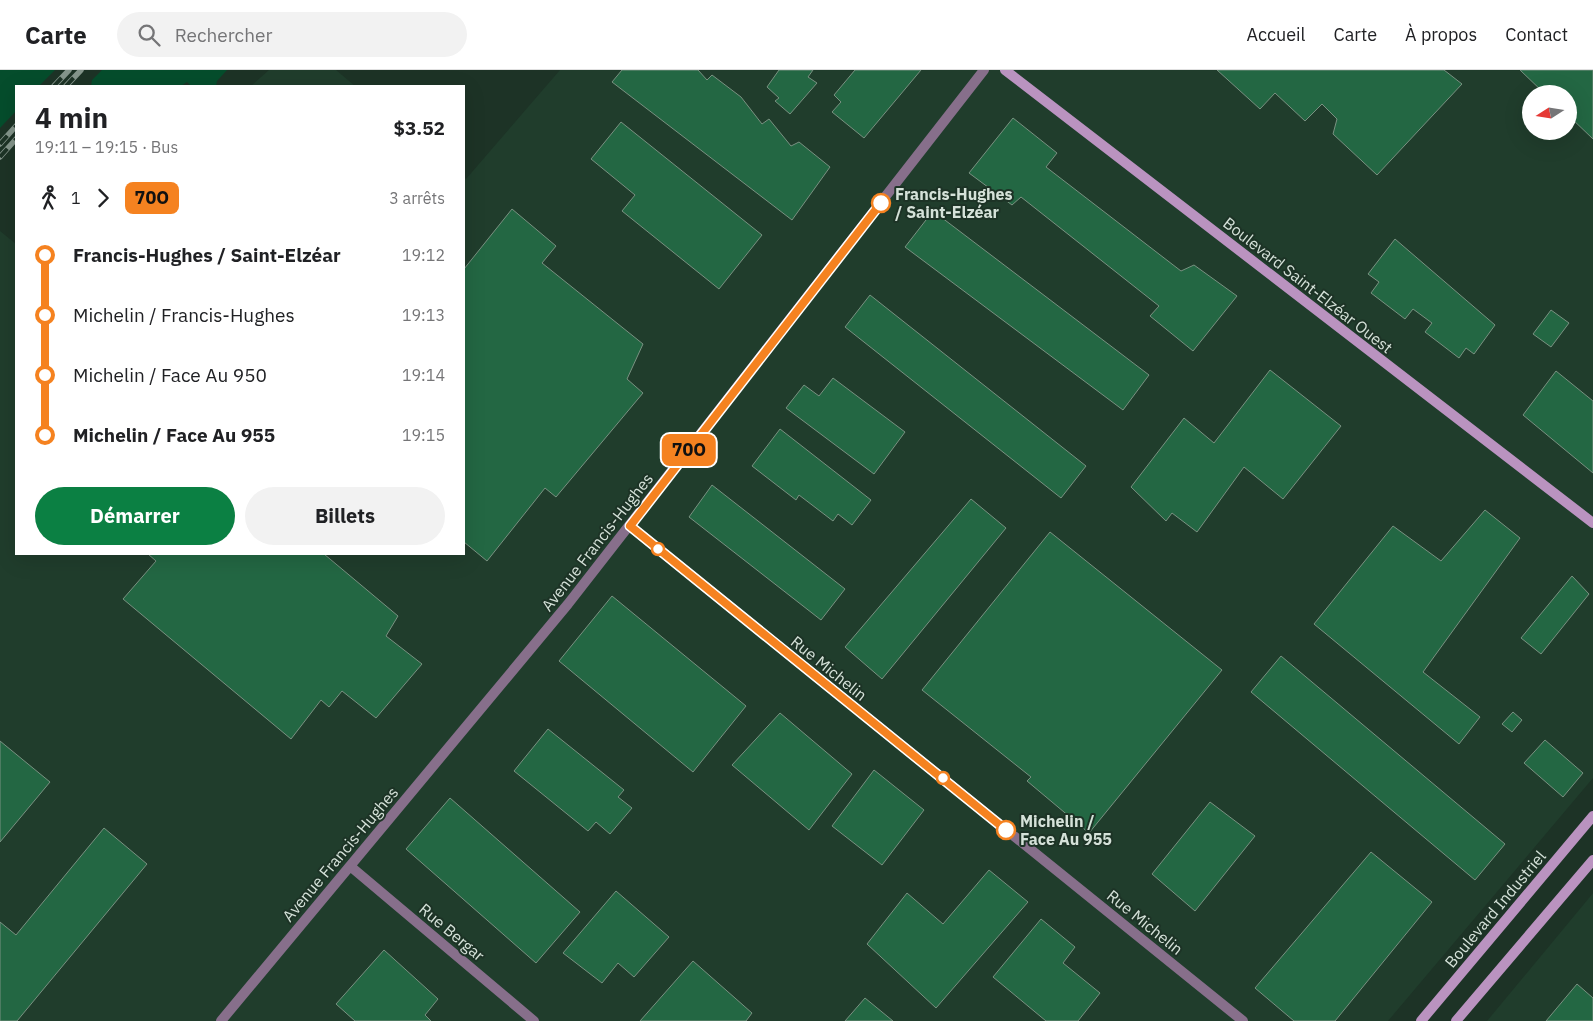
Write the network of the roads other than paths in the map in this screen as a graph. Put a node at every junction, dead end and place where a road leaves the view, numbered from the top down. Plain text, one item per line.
1 (984, 70) edge
2 (1005, 70) edge
3 (1593, 523) edge
4 (630, 526) junction
5 (1593, 816) edge
6 (1593, 860) edge
7 (350, 866) junction
8 (221, 1021) edge
9 (534, 1021) edge
10 (1243, 1021) edge
11 (1421, 1021) edge
12 (1456, 1021) edge

1 - 4 street, Avenue Francis-Hughes
2 - 3 street, Boulevard Saint-Elzéar Ouest
4 - 7 street, Avenue Francis-Hughes
4 - 10 street, Rue Michelin
5 - 11 street, Boulevard Industriel
6 - 12 street
7 - 8 street, Avenue Francis-Hughes
7 - 9 street, Rue Bergar

